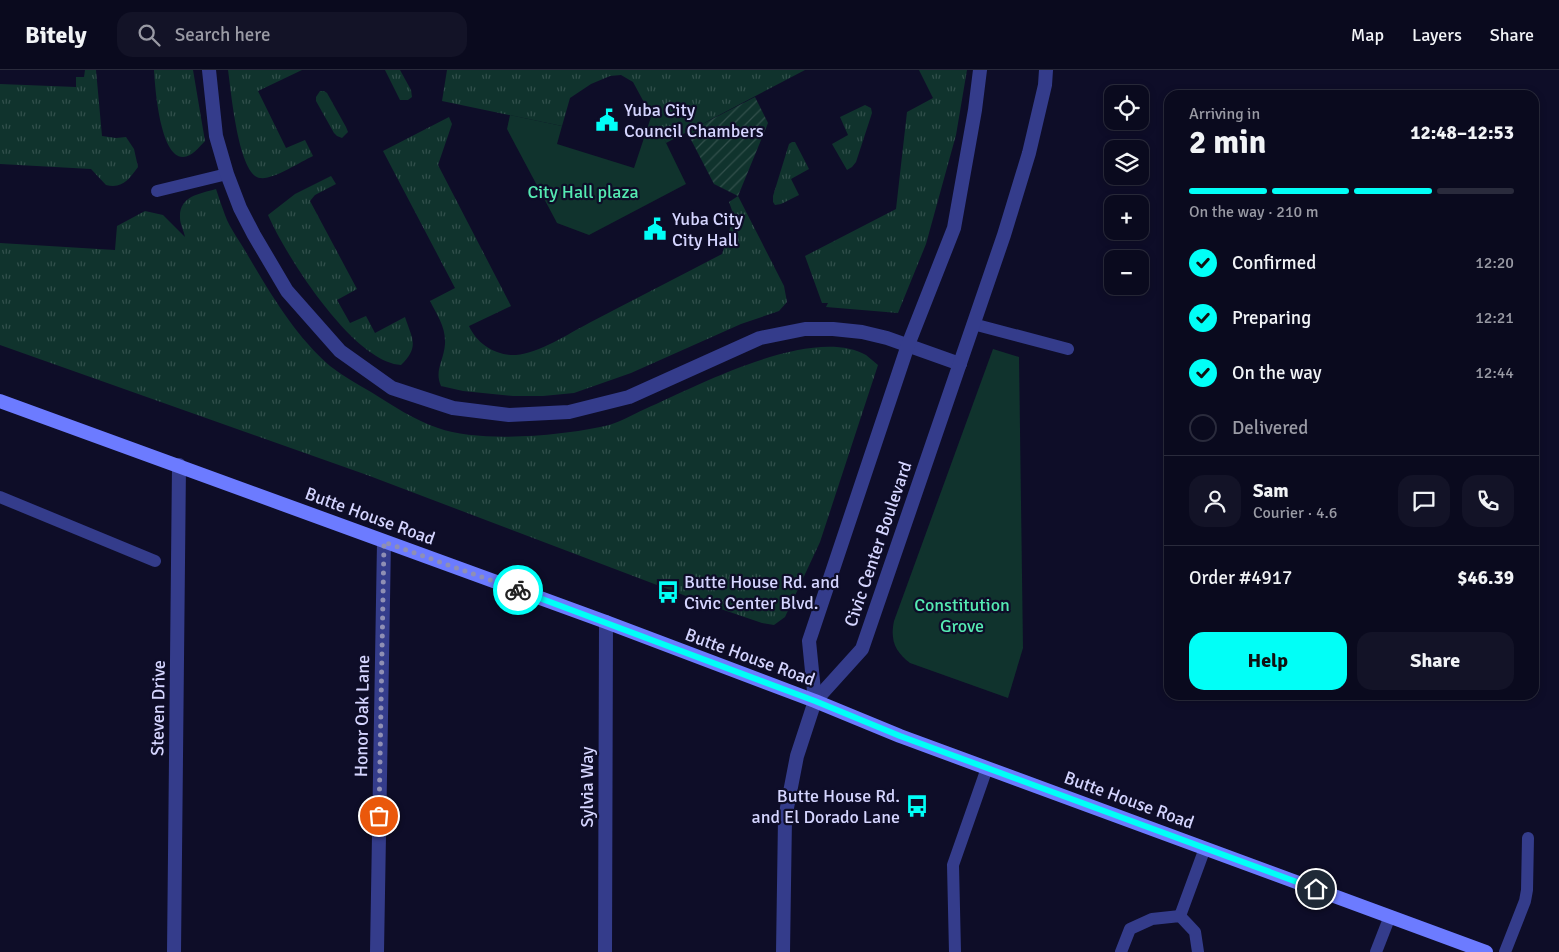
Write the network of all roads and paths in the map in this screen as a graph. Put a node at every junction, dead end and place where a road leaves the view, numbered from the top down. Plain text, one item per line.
1 (209, 70) edge
2 (980, 70) edge
3 (1046, 70) edge
4 (227, 174) junction
5 (157, 192) dead end
6 (973, 324) junction
7 (908, 346) junction
8 (1068, 349) dead end
9 (960, 364) junction
10 (0, 401) edge
11 (179, 465) junction
12 (0, 497) edge
13 (384, 542) junction
14 (155, 561) dead end
15 (606, 622) junction
16 (815, 701) junction
17 (987, 768) junction
18 (1528, 838) dead end
19 (1205, 848) junction
20 (1180, 916) junction
21 (1390, 916) junction
22 (174, 952) edge
23 (377, 952) edge
24 (605, 952) edge
25 (783, 952) edge
26 (955, 952) edge
27 (1121, 952) edge
28 (1198, 952) edge
29 (1376, 952) edge
30 (1486, 952) edge
31 (1505, 952) edge

1 - 4 street
2 - 7 street, Civic Center Boulevard
3 - 6 street, Civic Center Boulevard
4 - 5 lane
4 - 7 street
6 - 8 lane
6 - 9 street, Civic Center Boulevard
7 - 9 street
7 - 16 street, Civic Center Boulevard
9 - 16 street, Civic Center Boulevard
10 - 11 main road, Butte House Road
11 - 13 main road, Butte House Road
11 - 22 street, Steven Drive
12 - 14 lane
13 - 15 main road, Butte House Road
13 - 23 street, Honor Oak Lane
15 - 16 main road, Butte House Road
15 - 24 street, Sylvia Way
16 - 17 main road, Butte House Road
16 - 25 street
17 - 19 main road, Butte House Road
17 - 26 lane
18 - 31 lane
19 - 20 lane
19 - 21 main road, Butte House Road
20 - 27 lane
20 - 28 lane
21 - 29 lane
21 - 30 main road, Butte House Road

